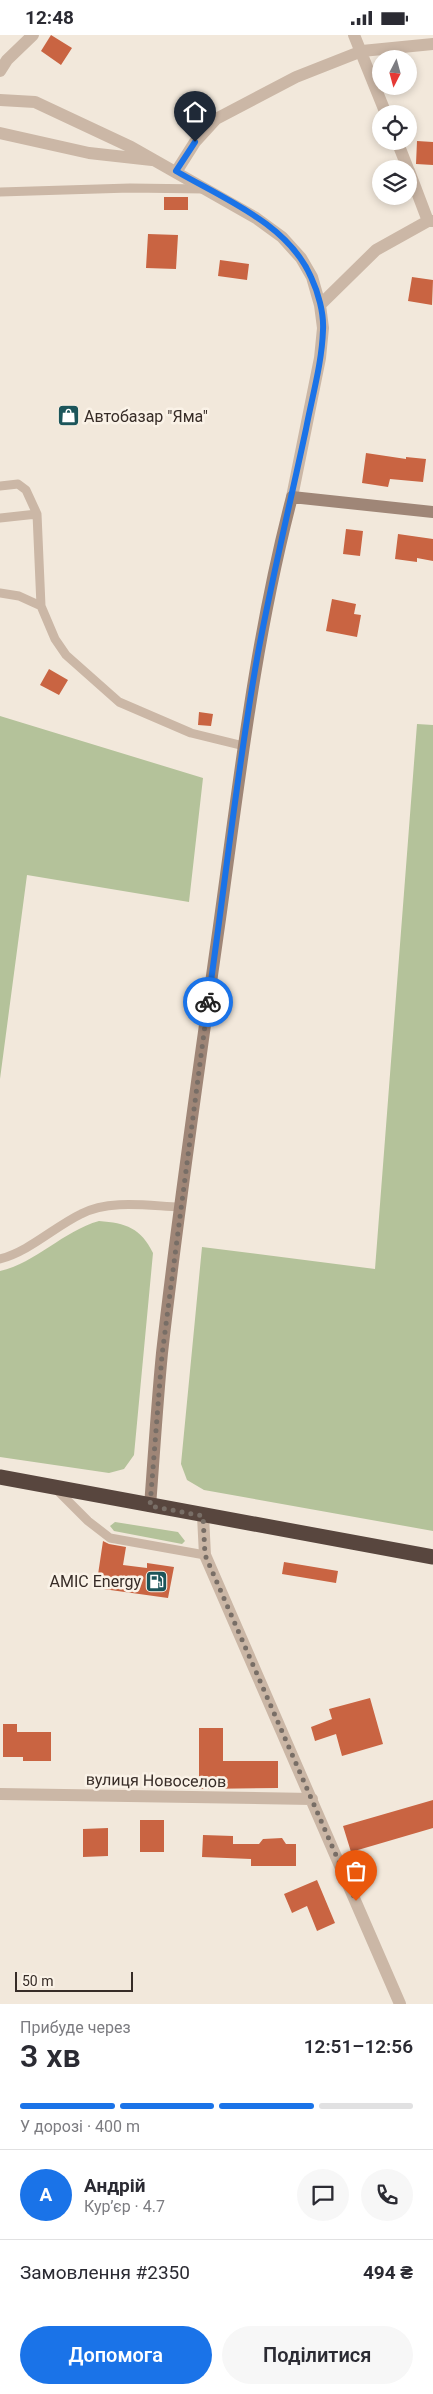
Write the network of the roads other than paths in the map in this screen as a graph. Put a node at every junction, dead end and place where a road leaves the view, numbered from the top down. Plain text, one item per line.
1 (33, 35) edge
2 (354, 35) edge
3 (433, 44) edge
4 (362, 51) junction
5 (0, 71) edge
6 (0, 100) edge
7 (383, 105) edge
8 (0, 133) edge
9 (157, 160) junction
10 (176, 171) junction
11 (207, 189) junction
12 (417, 190) edge
13 (0, 193) edge
14 (431, 221) edge
15 (320, 305) junction
16 (0, 486) edge
17 (292, 497) junction
18 (433, 512) edge
19 (37, 514) junction
20 (0, 518) edge
21 (0, 593) edge
22 (41, 606) junction
23 (244, 746) junction
24 (180, 1207) junction
25 (0, 1259) edge
26 (0, 1477) edge
27 (55, 1488) junction
28 (150, 1506) junction
29 (203, 1516) junction
30 (205, 1555) junction
31 (433, 1557) edge
32 (0, 1794) edge
33 (312, 1799) junction
34 (400, 2004) edge

1 - 5 street
2 - 4 street
3 - 4 street
4 - 7 street
4 - 10 street
6 - 9 street
8 - 9 street
9 - 10 street
10 - 11 street
11 - 13 lane
11 - 15 street
12 - 14 street
14 - 15 street
15 - 17 street
16 - 19 lane
17 - 18 street
17 - 23 street
19 - 20 lane
19 - 22 lane
21 - 22 lane
22 - 23 lane
23 - 24 street
24 - 25 lane
24 - 28 street
26 - 27 highway
27 - 28 highway
27 - 30 lane
28 - 29 highway
29 - 30 street
29 - 31 highway
30 - 33 street
32 - 33 street, вулиця Новоселов
33 - 34 street

